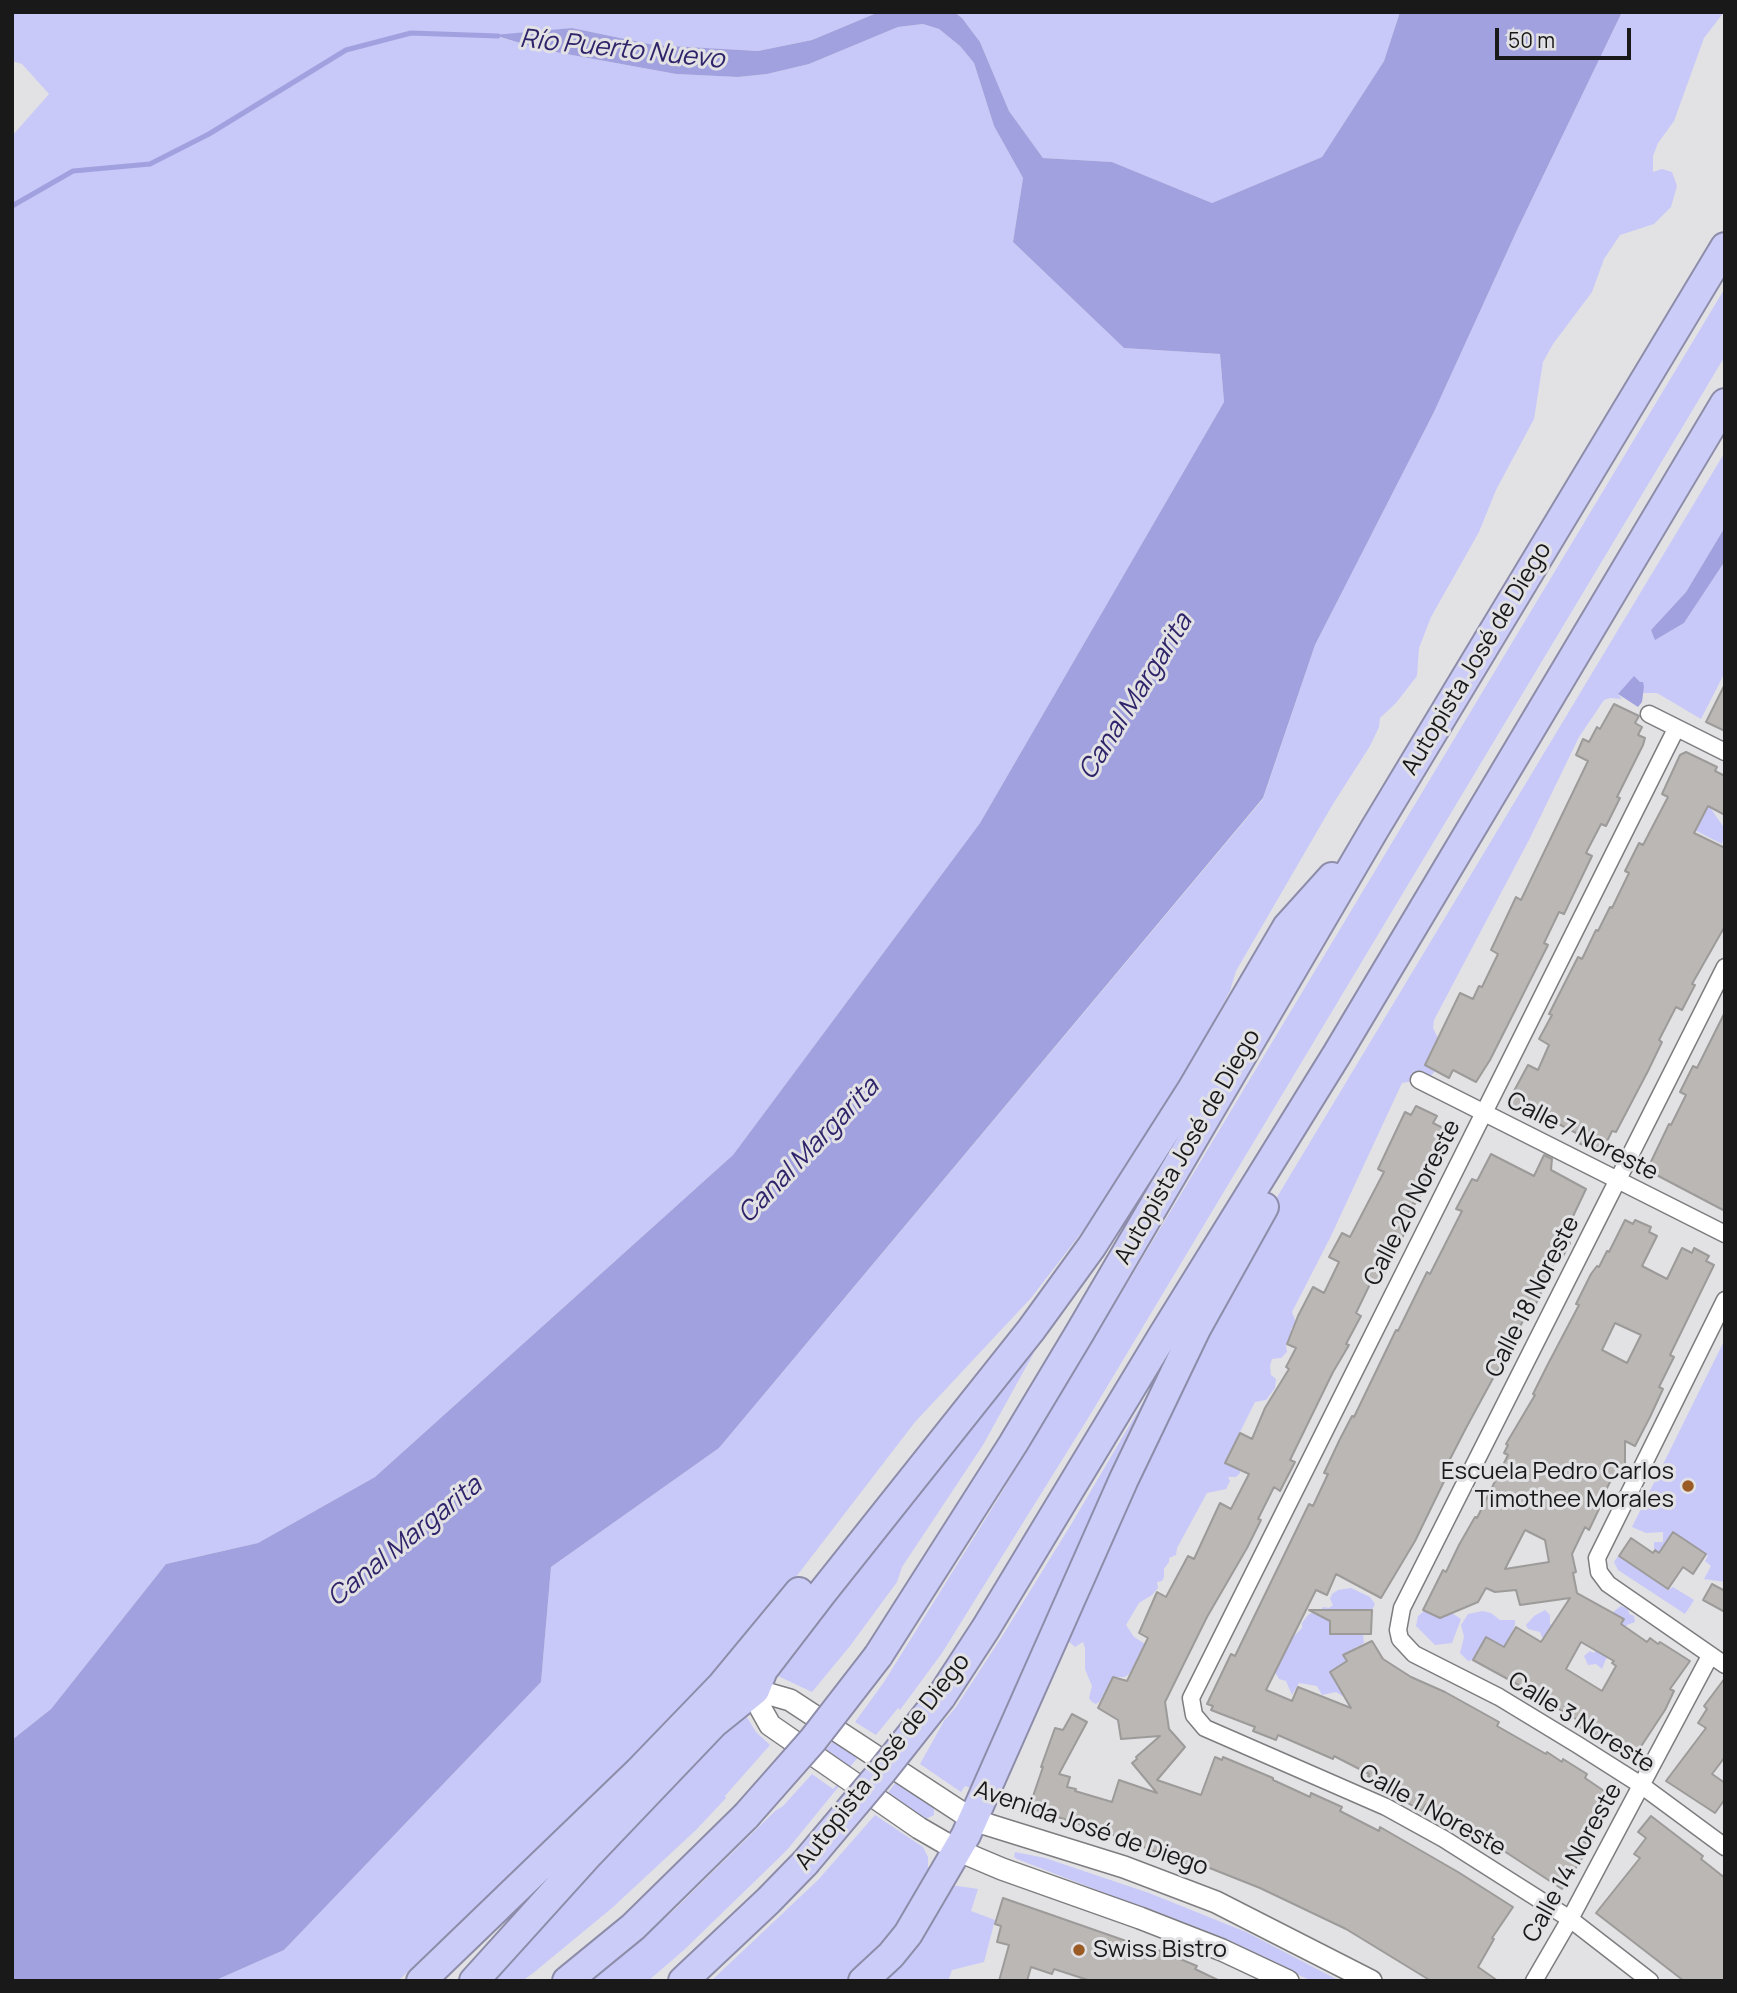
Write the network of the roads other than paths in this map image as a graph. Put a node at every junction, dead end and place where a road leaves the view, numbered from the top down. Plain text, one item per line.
1 (1725, 247) edge
2 (1725, 403) edge
3 (1649, 714) dead end
4 (1676, 729) junction
5 (1725, 752) edge
6 (1374, 830) junction
7 (1725, 967) edge
8 (1337, 1054) junction
9 (1419, 1080) dead end
10 (1483, 1112) junction
11 (1616, 1180) junction
12 (1121, 1200) junction
13 (1725, 1234) edge
14 (1725, 1300) edge
15 (1407, 1649) joint
16 (1710, 1656) junction
17 (1725, 1665) edge
18 (755, 1690) junction
19 (1191, 1698) joint
20 (1642, 1785) junction
21 (973, 1820) junction
22 (1725, 1847) edge
23 (957, 1850) junction
24 (587, 1856) junction
25 (1570, 1919) junction
26 (421, 1981) edge
27 (446, 1981) edge
28 (474, 1981) edge
29 (567, 1981) edge
30 (683, 1981) edge
31 (863, 1981) edge
32 (1288, 1981) edge
33 (1371, 1981) edge
34 (1534, 1981) edge
35 (1650, 1981) edge

1 - 6 highway, Autopista José de Diego
2 - 8 highway, Autopista José de Diego
3 - 4 street
4 - 5 street
4 - 10 street, Calle 20 Noreste
6 - 12 highway
6 - 29 highway, Autopista José de Diego, bridge
7 - 11 street, Calle 18 Noreste
8 - 21 highway
8 - 30 highway, Autopista José de Diego, bridge
9 - 10 street, Calle 7 Noreste
10 - 11 street, Calle 7 Noreste
10 - 19 street, Calle 20 Noreste
11 - 13 street, Calle 7 Noreste
11 - 15 street, Calle 18 Noreste
12 - 18 highway
12 - 26 highway
14 - 16 street
15 - 20 street, Calle 3 Noreste
16 - 17 street
16 - 20 street, Calle 14 Noreste
18 - 21 main road, Avenida José de Diego
18 - 23 main road
18 - 24 highway
19 - 25 street, Calle 1 Noreste
20 - 22 street, Calle 3 Noreste
20 - 25 street, Calle 14 Noreste
21 - 23 highway
21 - 33 main road, Avenida José de Diego
23 - 31 highway
23 - 32 main road
24 - 27 highway
24 - 28 highway
25 - 34 street, Calle 14 Noreste
25 - 35 street, Calle 1 Noreste

